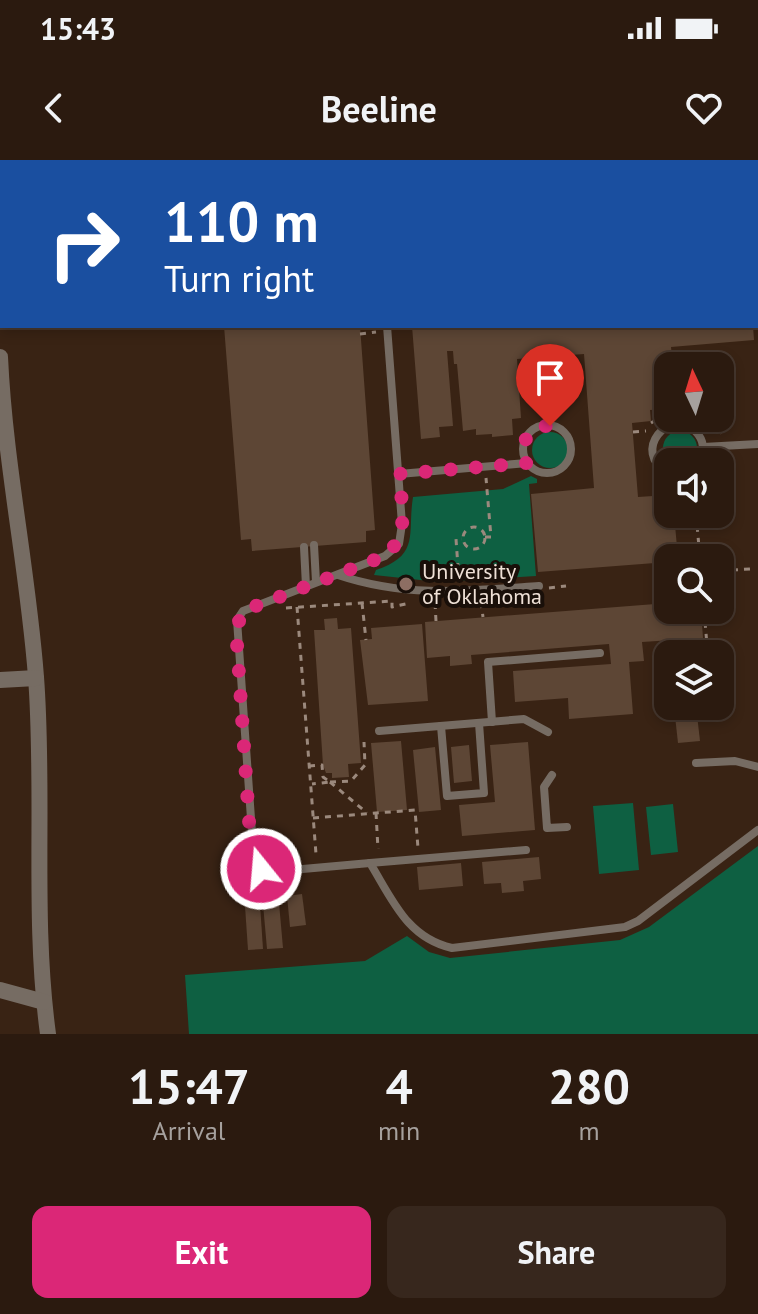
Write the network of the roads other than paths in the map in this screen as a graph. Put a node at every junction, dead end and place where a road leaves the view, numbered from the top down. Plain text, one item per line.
1 (384, 329) edge
2 (0, 357) edge
3 (546, 376) dead end
4 (550, 425) junction
5 (758, 444) edge
6 (703, 447) joint
7 (654, 456) edge
8 (4, 457) edge
9 (527, 463) junction
10 (399, 474) junction
11 (314, 545) dead end
12 (304, 547) dead end
13 (337, 574) junction
14 (316, 582) junction
15 (306, 586) junction
16 (539, 586) dead end
17 (600, 653) dead end
18 (36, 678) junction
19 (0, 680) edge
20 (492, 722) junction
21 (479, 723) junction
22 (441, 726) junction
23 (379, 731) dead end
24 (548, 732) dead end
25 (696, 763) dead end
26 (758, 767) edge
27 (552, 775) dead end
28 (567, 827) dead end
29 (758, 830) edge
30 (526, 850) dead end
31 (370, 863) junction
32 (0, 990) edge
33 (44, 1002) junction
34 (48, 1034) edge

1 - 10 lane
2 - 8 street
3 - 4 lane
4 - 9 lane
4 - 9 lane
5 - 6 lane
6 - 7 lane
8 - 18 street
9 - 10 lane
10 - 13 lane
11 - 14 lane
12 - 15 lane
13 - 14 lane
13 - 16 lane
14 - 15 lane
15 - 31 lane
17 - 20 lane
18 - 19 street
18 - 33 street
20 - 21 lane
20 - 24 lane
21 - 22 lane
21 - 22 lane
22 - 23 lane
25 - 26 lane
27 - 28 lane
29 - 31 lane
30 - 31 lane
32 - 33 street
33 - 34 street

